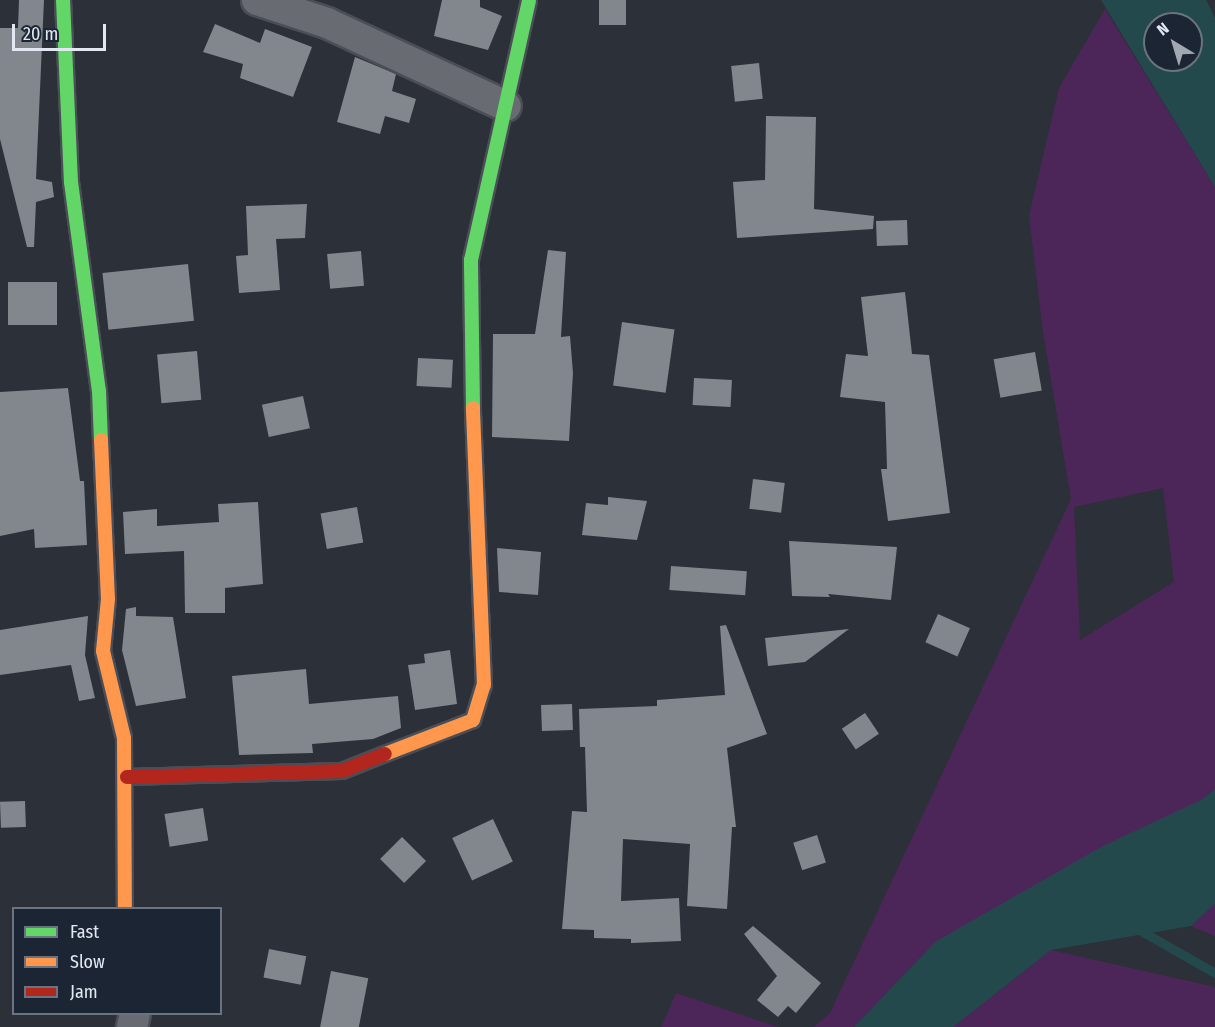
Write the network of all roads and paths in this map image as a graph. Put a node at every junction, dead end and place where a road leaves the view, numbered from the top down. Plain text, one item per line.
1 (63, 0) edge
2 (257, 0) edge
3 (530, 0) edge
4 (506, 106) junction
5 (127, 777) junction
6 (125, 907) edge

1 - 5 street
2 - 4 street
3 - 4 street
4 - 5 street
5 - 6 street

